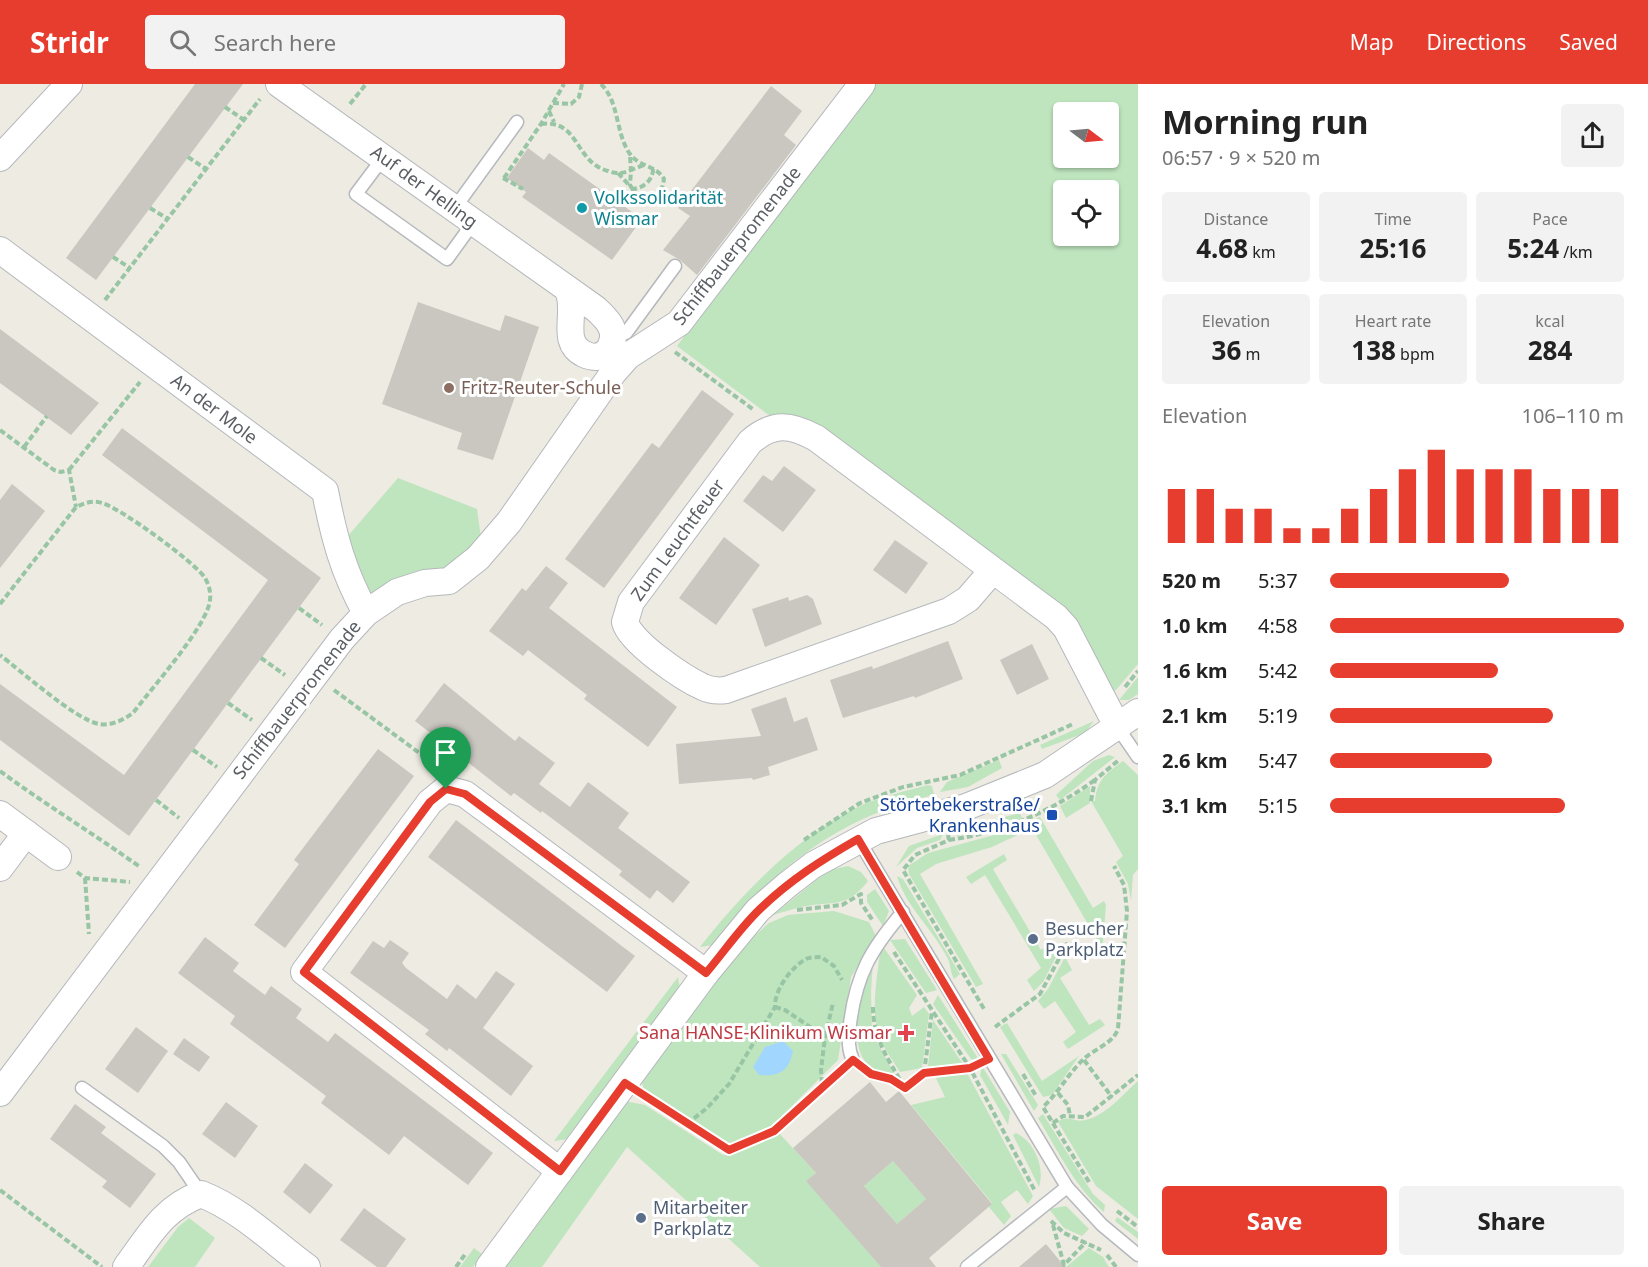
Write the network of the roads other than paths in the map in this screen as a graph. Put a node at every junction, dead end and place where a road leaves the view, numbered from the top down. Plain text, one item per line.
1 (69, 84) edge
2 (862, 84) edge
3 (272, 88) edge
4 (517, 122) dead end
5 (383, 158) junction
6 (0, 159) edge
7 (464, 216) junction
8 (0, 250) edge
9 (675, 266) dead end
10 (568, 291) junction
11 (626, 333) junction
12 (993, 570) junction
13 (366, 613) junction
14 (1138, 712) edge
15 (1118, 728) junction
16 (1136, 754) edge
17 (0, 814) edge
18 (26, 833) junction
19 (858, 839) junction
20 (58, 857) road end
21 (0, 868) edge
22 (903, 912) junction
23 (706, 973) junction
24 (853, 1060) road end
25 (82, 1088) dead end
26 (0, 1093) edge
27 (560, 1171) junction
28 (1066, 1187) junction
29 (201, 1194) junction
30 (1138, 1255) edge
31 (126, 1267) edge
32 (307, 1267) edge
33 (489, 1267) edge
34 (967, 1267) edge

1 - 6 street
2 - 11 street, Schiffbauerpromenade
3 - 5 street, Auf der Helling
4 - 7 lane
5 - 7 street, Auf der Helling
5 - 7 lane
7 - 10 street, Auf der Helling
8 - 13 street, An der Mole
9 - 11 lane
10 - 11 street, Auf der Helling
10 - 11 street
11 - 13 street, Schiffbauerpromenade
12 - 12 street, Zum Leuchtfeuer
12 - 15 street, Zum Leuchtfeuer
13 - 26 street, Schiffbauerpromenade
14 - 15 street
15 - 16 lane
15 - 19 street
17 - 18 street
18 - 20 street
18 - 21 street
19 - 22 lane
19 - 23 street
22 - 24 lane
22 - 28 lane
23 - 27 street
23 - 27 street
25 - 29 lane
27 - 33 street
28 - 30 lane
28 - 34 lane
29 - 31 street
29 - 32 street

